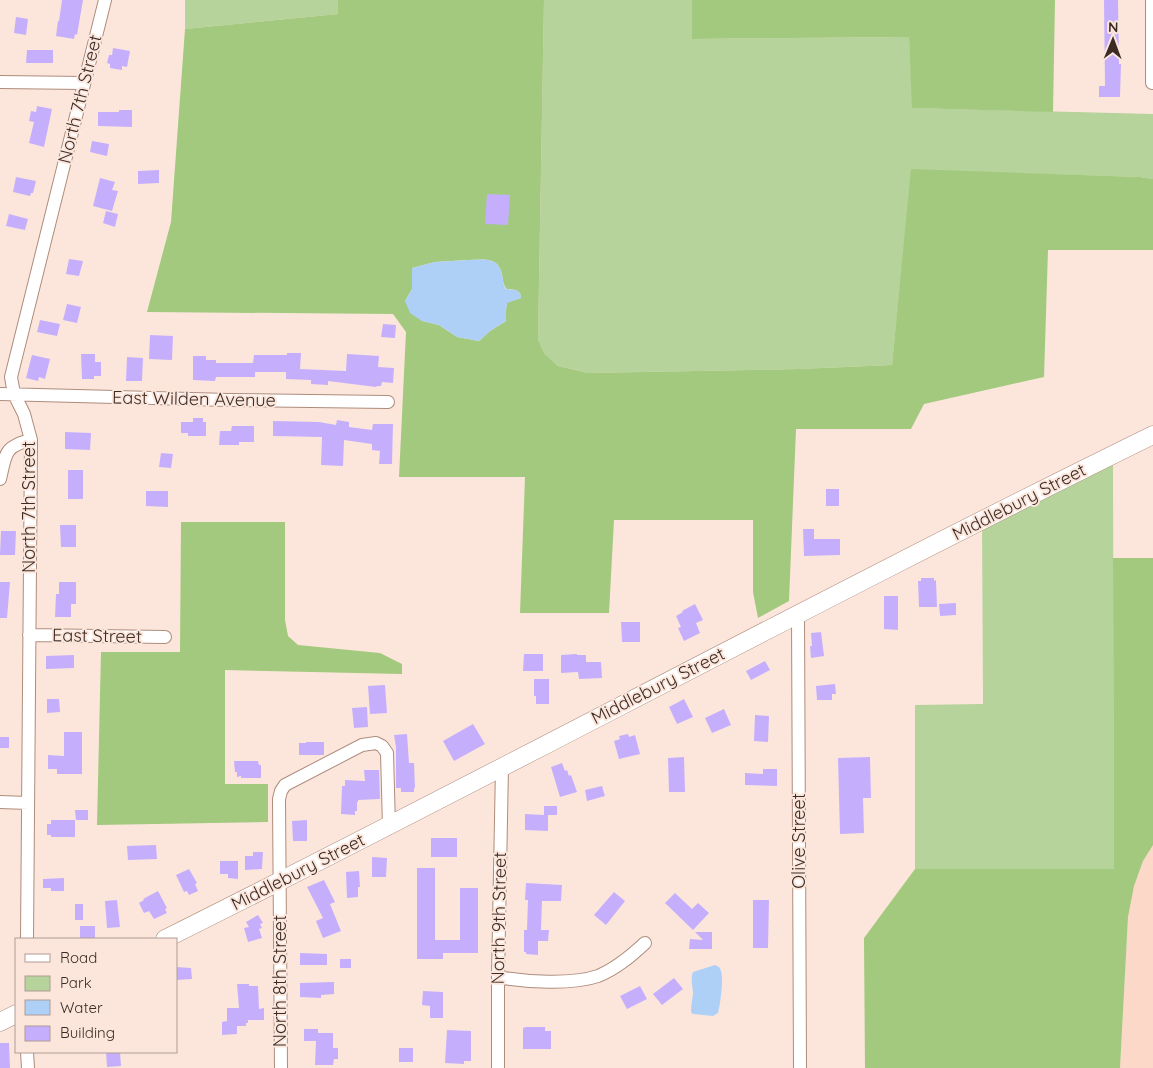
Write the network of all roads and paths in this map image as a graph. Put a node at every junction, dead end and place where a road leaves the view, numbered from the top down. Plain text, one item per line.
1 (105, 0) edge
2 (1152, 0) edge
3 (0, 82) edge
4 (84, 83) junction
5 (1152, 83) edge
6 (0, 394) edge
7 (14, 394) junction
8 (388, 402) dead end
9 (1153, 435) edge
10 (30, 440) junction
11 (0, 479) edge
12 (798, 614) junction
13 (29, 635) junction
14 (164, 637) dead end
15 (502, 767) junction
16 (0, 802) edge
17 (28, 803) junction
18 (389, 826) junction
19 (280, 881) junction
20 (27, 938) edge
21 (167, 938) edge
22 (645, 943) dead end
23 (498, 977) junction
24 (15, 1014) edge
25 (0, 1022) edge
26 (27, 1053) edge
27 (28, 1068) edge
28 (281, 1068) edge
29 (498, 1068) edge
30 (800, 1068) edge

1 - 4 street, North 7th Street
2 - 5 street
3 - 4 street
4 - 7 street, North 7th Street
6 - 7 street, East Wilden Avenue
7 - 8 street, East Wilden Avenue
7 - 10 street, North 7th Street
9 - 12 main road, Middlebury Street
10 - 11 street
10 - 13 street, North 7th Street
12 - 15 main road, Middlebury Street
12 - 30 street, Olive Street
13 - 14 street, East Street
13 - 17 street, North 7th Street
15 - 18 main road, Middlebury Street
15 - 23 street, North 9th Street
16 - 17 street
17 - 20 street, North 7th Street
18 - 19 main road, Middlebury Street
18 - 19 street, North 8th Street
19 - 21 main road, Middlebury Street
19 - 28 street, North 8th Street
22 - 23 street
23 - 29 street, North 9th Street
24 - 25 main road
26 - 27 street

